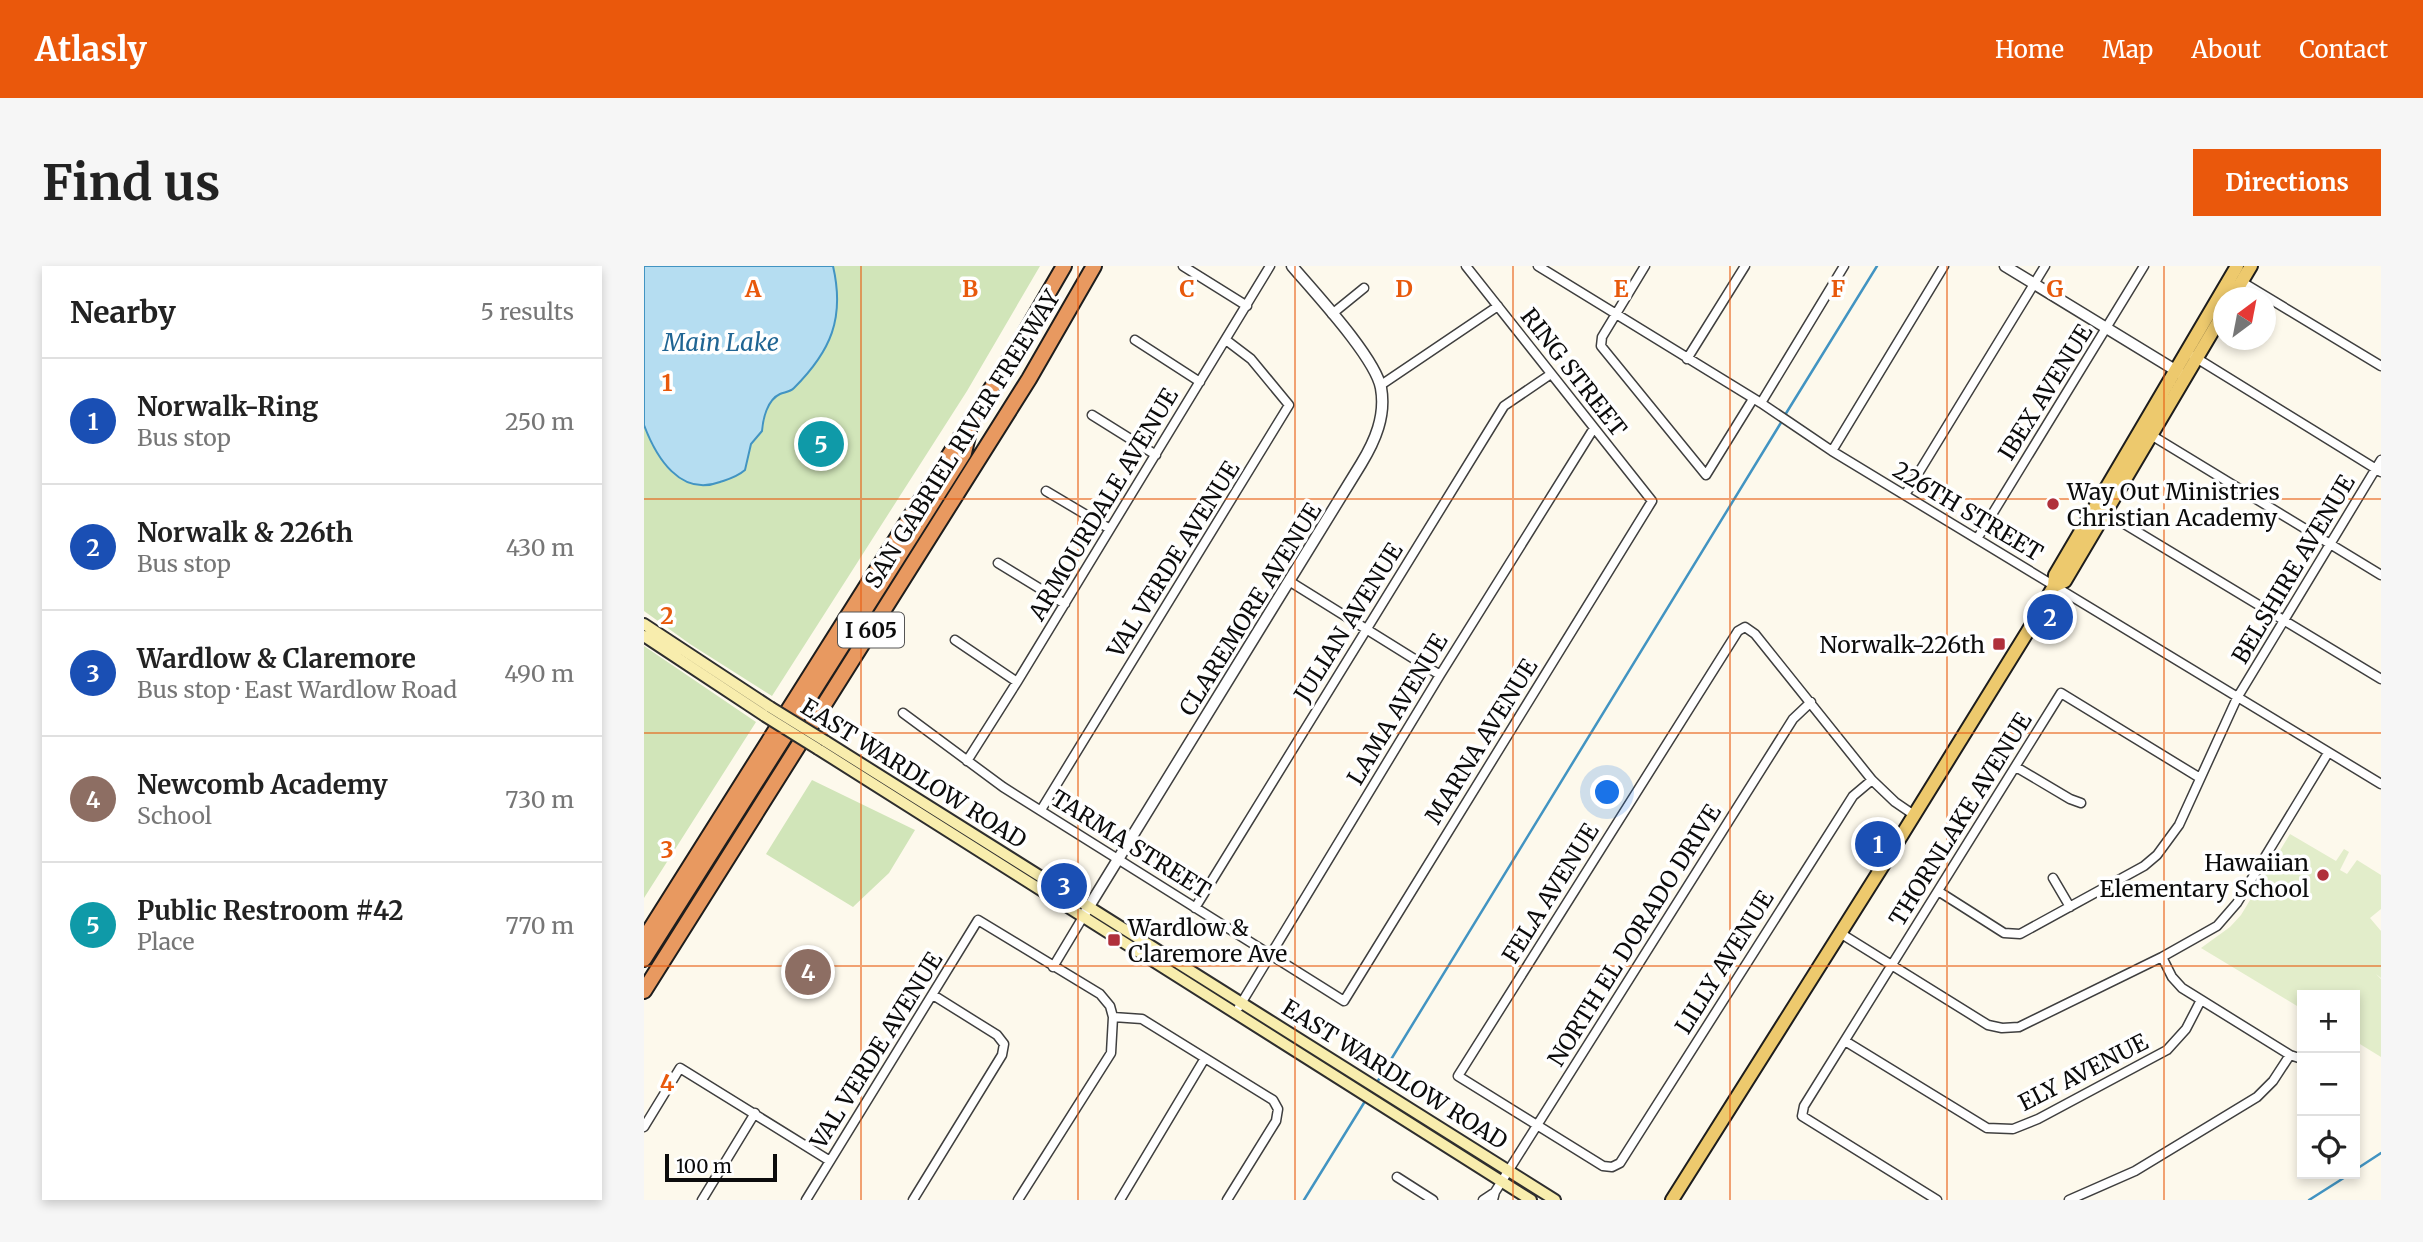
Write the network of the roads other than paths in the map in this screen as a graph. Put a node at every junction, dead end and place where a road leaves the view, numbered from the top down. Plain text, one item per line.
1 (1064, 266) edge
2 (1094, 266) edge
3 (1183, 266) edge
4 (1270, 266) edge
5 (1292, 266) edge
6 (1466, 266) edge
7 (1645, 266) edge
8 (1745, 266) edge
9 (1844, 266) edge
10 (1944, 266) edge
11 (2005, 266) edge
12 (2045, 266) edge
13 (2144, 266) edge
14 (2237, 266) edge
15 (2251, 266) edge
16 (1542, 267) edge
17 (2242, 282) junction
18 (2034, 284) junction
19 (2239, 287) edge
20 (1364, 288) dead end
21 (1247, 306) junction
22 (1498, 306) junction
23 (1332, 314) junction
24 (1616, 314) junction
25 (2213, 327) edge
26 (2106, 329) junction
27 (1135, 340) dead end
28 (1226, 340) junction
29 (2191, 356) junction
30 (1687, 359) junction
31 (2381, 366) edge
32 (2180, 373) junction
33 (1552, 374) junction
34 (1200, 382) junction
35 (1381, 386) junction
36 (1757, 401) junction
37 (1092, 415) dead end
38 (971, 420) junction
39 (1594, 428) junction
40 (2151, 435) junction
41 (1832, 451) junction
42 (1156, 454) junction
43 (2381, 460) edge
44 (2378, 470) edge
45 (1045, 491) dead end
46 (1905, 495) junction
47 (1652, 501) joint
48 (2100, 509) junction
49 (1110, 529) junction
50 (1977, 539) junction
51 (2331, 544) junction
52 (998, 563) dead end
53 (2381, 575) edge
54 (1289, 581) junction
55 (2054, 586) junction
56 (1065, 604) junction
57 (2283, 621) junction
58 (644, 624) edge
59 (1366, 629) junction
60 (644, 636) edge
61 (955, 640) dead end
62 (1440, 675) junction
63 (2381, 679) edge
64 (1017, 682) junction
65 (2237, 698) junction
66 (1811, 702) junction
67 (767, 711) junction
68 (903, 713) dead end
69 (2328, 753) junction
70 (967, 761) junction
71 (2016, 767) junction
72 (2200, 778) junction
73 (1872, 780) junction
74 (2381, 784) edge
75 (2081, 803) dead end
76 (1041, 810) junction
77 (1914, 815) junction
78 (1119, 859) junction
79 (2053, 878) dead end
80 (1938, 891) junction
81 (2070, 907) junction
82 (1195, 908) junction
83 (1086, 911) junction
84 (1840, 933) junction
85 (644, 939) edge
86 (1270, 954) junction
87 (2162, 957) junction
88 (644, 959) edge
89 (1893, 965) junction
90 (1053, 967) junction
91 (644, 991) edge
92 (933, 995) junction
93 (2202, 1000) junction
94 (1344, 1001) joint
95 (1242, 1002) junction
96 (1236, 1013) junction
97 (1113, 1017) junction
98 (1845, 1041) junction
99 (2290, 1055) junction
100 (2297, 1057) edge
101 (1205, 1058) junction
102 (755, 1113) junction
103 (1537, 1125) junction
104 (644, 1126) edge
105 (830, 1161) junction
106 (1508, 1170) junction
107 (1397, 1177) dead end
108 (1502, 1181) junction
109 (1494, 1196) edge
110 (702, 1200) edge
111 (806, 1200) edge
112 (913, 1200) edge
113 (1018, 1200) edge
114 (1120, 1200) edge
115 (1227, 1200) edge
116 (1433, 1200) edge
117 (1483, 1200) edge
118 (1531, 1200) edge
119 (1555, 1200) edge
120 (1672, 1200) edge
121 (1937, 1200) edge
122 (2069, 1200) edge

1 - 38 highway, SAN GABRIEL RIVER FREEWAY / I 605
2 - 91 highway, SAN GABRIEL RIVER FREEWAY / I 605
3 - 21 street
4 - 21 street, ARMOURDALE AVENUE
5 - 23 street
6 - 22 street, RING STREET
7 - 24 street
8 - 30 street
9 - 36 street
10 - 41 street
11 - 18 street
12 - 18 street
13 - 26 street, IBEX AVENUE
14 - 29 main road
15 - 17 main road
16 - 24 street, 226TH STREET
17 - 19 main road
17 - 31 street
18 - 26 street
18 - 46 street
20 - 23 street
21 - 28 street, ARMOURDALE AVENUE
22 - 33 street, RING STREET
22 - 35 street
23 - 35 street
24 - 30 street, 226TH STREET
24 - 36 street
25 - 29 main road
26 - 32 street
26 - 50 street, IBEX AVENUE
27 - 34 street
28 - 34 street, ARMOURDALE AVENUE
28 - 76 street, VAL VERDE AVENUE
29 - 32 main road
29 - 44 street
30 - 36 street, 226TH STREET
32 - 40 main road
32 - 48 main road
33 - 39 street, RING STREET
33 - 59 street, JULIAN AVENUE
34 - 42 street, ARMOURDALE AVENUE
35 - 54 street, CLAREMORE AVENUE
36 - 41 street, 226TH STREET
37 - 42 street
38 - 85 highway, SAN GABRIEL RIVER FREEWAY / I 605
38 - 88 highway, I 605
39 - 47 street, RING STREET
39 - 62 street, LAMA AVENUE
40 - 48 main road
40 - 51 street
41 - 46 street, 226TH STREET
42 - 49 street, ARMOURDALE AVENUE
43 - 44 street, BELSHIRE AVENUE
44 - 51 street, BELSHIRE AVENUE
45 - 49 street
46 - 50 street, 226TH STREET
47 - 94 street, MARNA AVENUE
48 - 55 main road
48 - 57 street
49 - 56 street, ARMOURDALE AVENUE
50 - 55 street, 226TH STREET
51 - 53 street
51 - 57 street, BELSHIRE AVENUE
52 - 56 street
54 - 59 street
54 - 78 street, CLAREMORE AVENUE
55 - 65 street, 226TH STREET
55 - 77 main road
56 - 64 street, ARMOURDALE AVENUE
57 - 63 street
57 - 65 street, BELSHIRE AVENUE
58 - 67 main road, EAST WARDLOW ROAD
59 - 62 street
59 - 82 street, JULIAN AVENUE
60 - 67 main road, EAST WARDLOW ROAD
61 - 64 street
62 - 86 street, LAMA AVENUE
64 - 70 street, ARMOURDALE AVENUE
65 - 69 street, 226TH STREET
65 - 72 street, BELSHIRE AVENUE
66 - 73 street
66 - 103 street, NORTH EL DORADO DRIVE
66 - 103 street, FELA AVENUE
67 - 83 main road, EAST WARDLOW ROAD, bridge
68 - 70 street, TARMA STREET
69 - 74 street, 226TH STREET
69 - 87 street
70 - 76 street, TARMA STREET
71 - 72 street, THORNLAKE AVENUE
71 - 75 street
71 - 80 street, THORNLAKE AVENUE
72 - 81 street, BELSHIRE AVENUE
73 - 77 street
73 - 103 street, LILLY AVENUE
76 - 78 street, TARMA STREET
77 - 84 main road
78 - 82 street, TARMA STREET
78 - 83 street, CLAREMORE AVENUE
79 - 81 street
80 - 81 street, BELSHIRE AVENUE
80 - 89 street, THORNLAKE AVENUE
82 - 86 street, TARMA STREET
83 - 90 street, CLAREMORE AVENUE
83 - 95 main road, EAST WARDLOW ROAD
83 - 96 main road, EAST WARDLOW ROAD
84 - 89 street
84 - 120 main road
86 - 94 street, TARMA STREET
86 - 95 street, LAMA AVENUE
87 - 89 street
87 - 93 street
89 - 98 street, THORNLAKE AVENUE
90 - 92 street, VAL VERDE AVENUE
90 - 97 street
92 - 105 street, VAL VERDE AVENUE
92 - 112 street
93 - 98 street, ELY AVENUE
93 - 99 street
95 - 96 street, LAMA AVENUE
95 - 106 main road, EAST WARDLOW ROAD
96 - 108 main road, EAST WARDLOW ROAD
97 - 101 street
97 - 113 street
98 - 121 street, THORNLAKE AVENUE
99 - 100 street
99 - 122 street
101 - 114 street
101 - 115 street
102 - 104 street
102 - 105 street
102 - 110 street
103 - 106 street, NORTH EL DORADO DRIVE
105 - 111 street, VAL VERDE AVENUE
106 - 108 street, NORTH EL DORADO DRIVE
106 - 119 main road, EAST WARDLOW ROAD
107 - 116 street
108 - 109 street, NORTH EL DORADO DRIVE
108 - 118 main road, EAST WARDLOW ROAD
109 - 117 street, NORTH EL DORADO DRIVE

